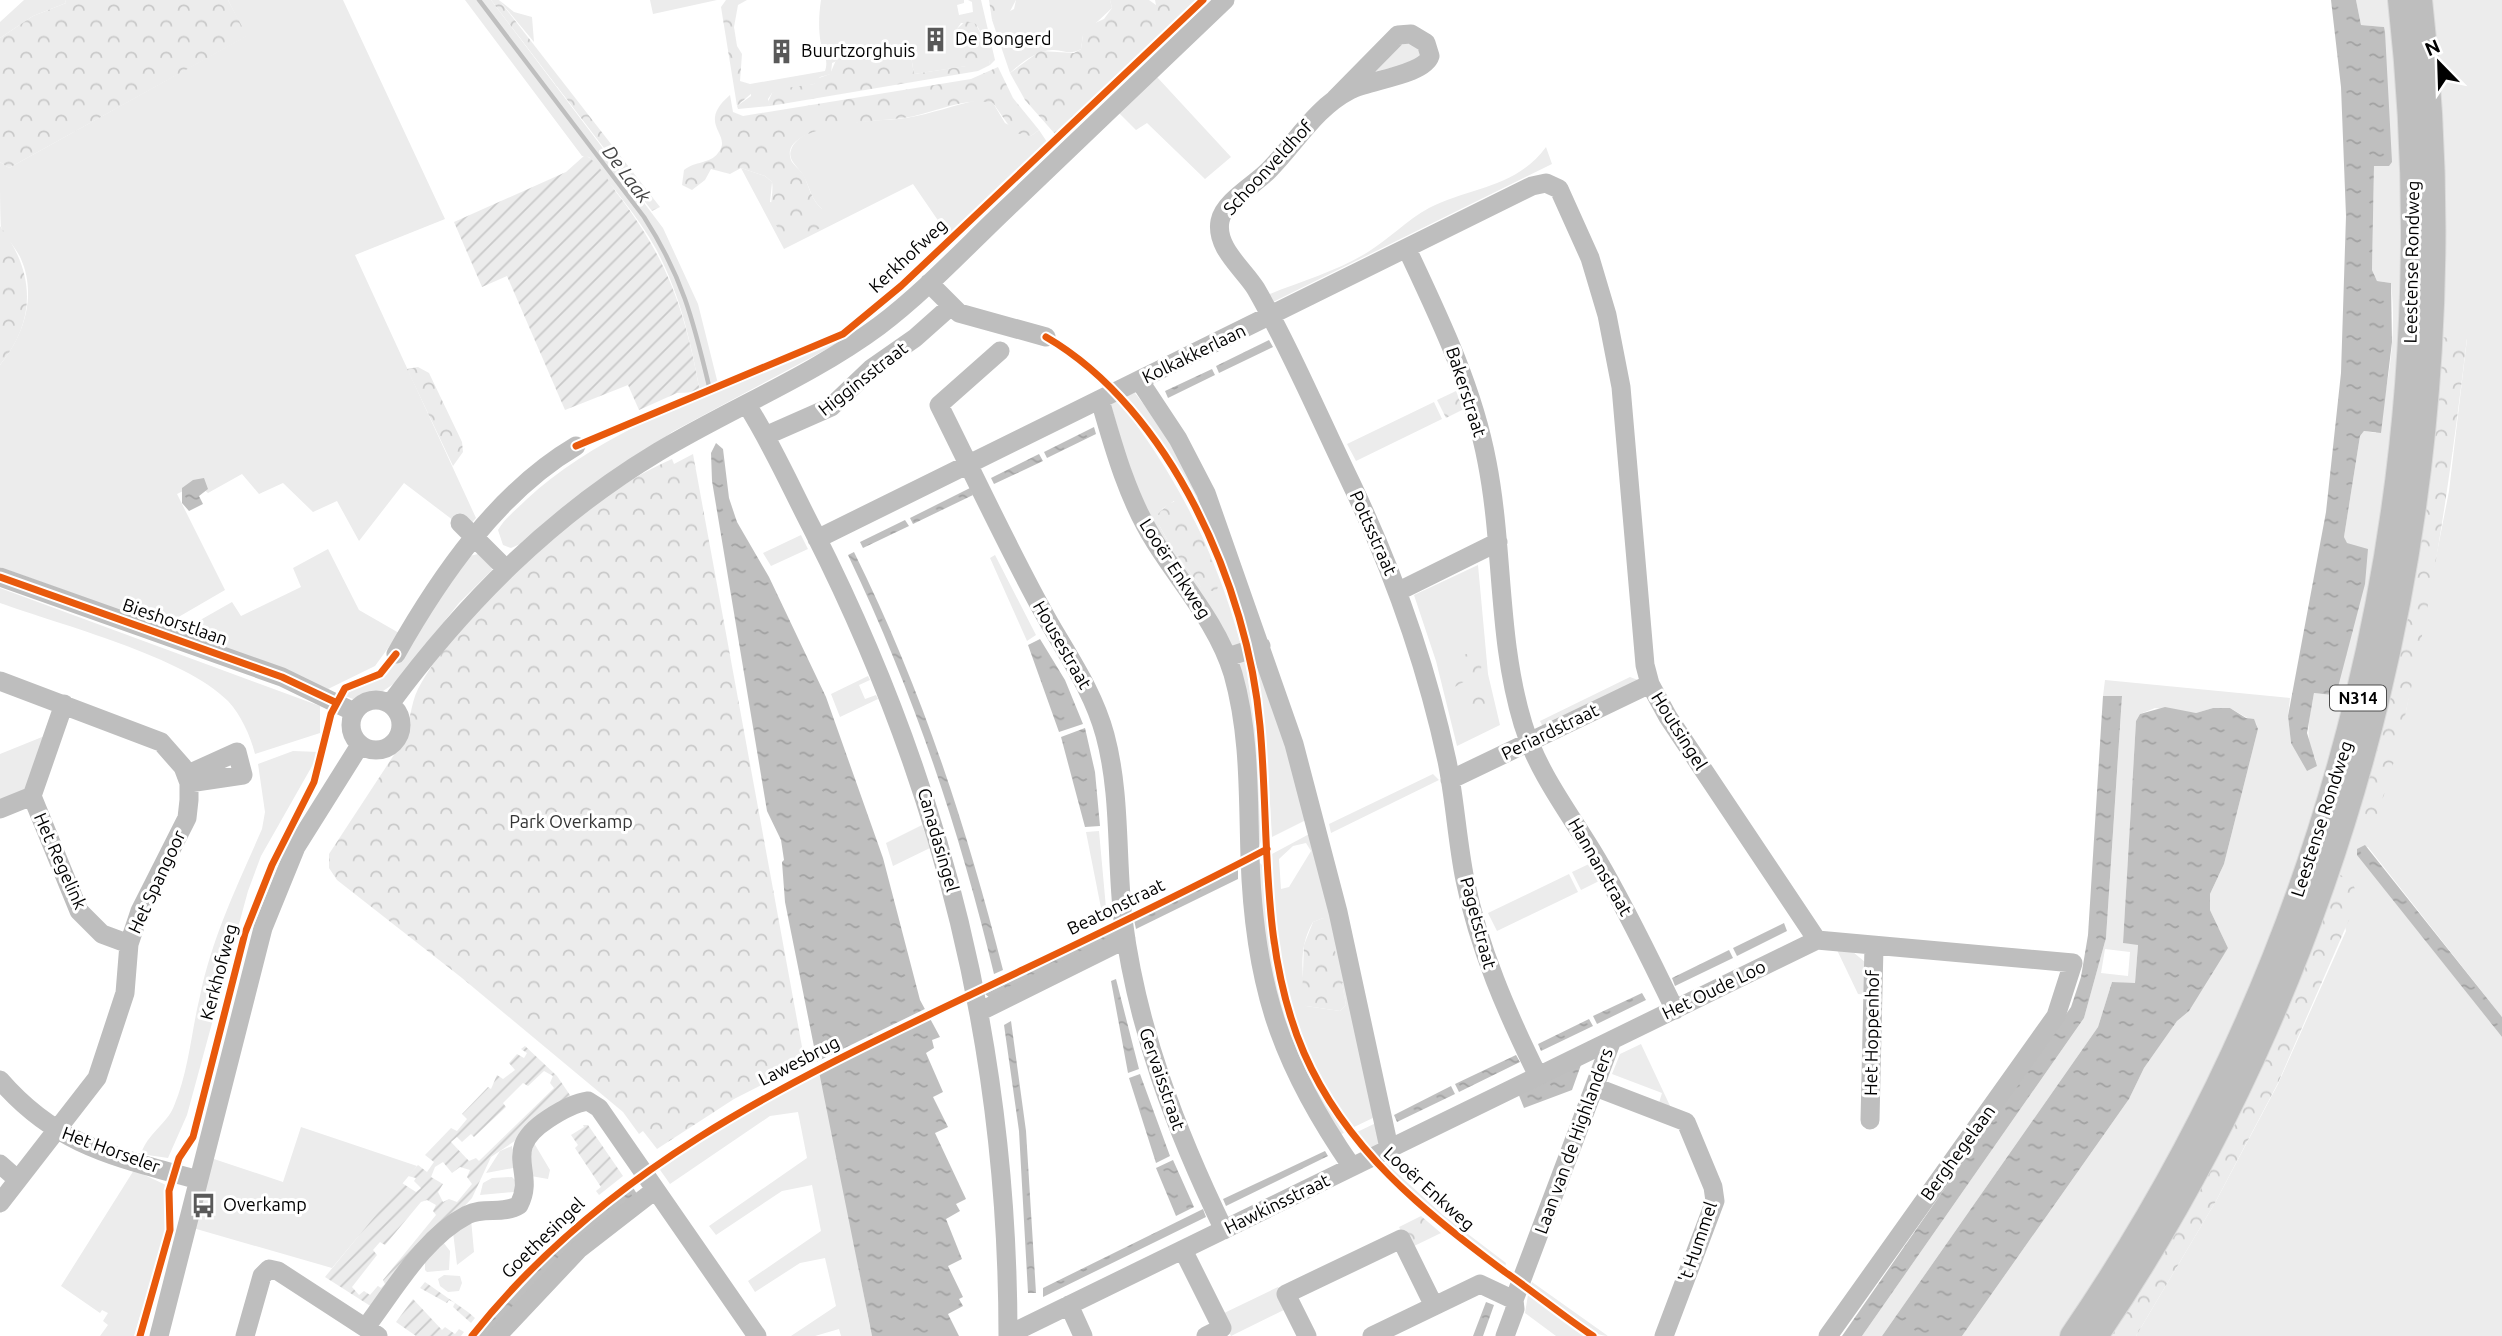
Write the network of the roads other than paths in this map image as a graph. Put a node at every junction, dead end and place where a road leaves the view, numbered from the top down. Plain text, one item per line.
1 (1225, 0) edge
2 (2400, 0) edge
3 (2420, 0) edge
4 (1335, 99) junction
5 (1532, 186) joint
6 (1407, 249) junction
7 (929, 283) junction
8 (951, 306) junction
9 (1269, 317) junction
10 (1046, 337) dead end
11 (1000, 351) dead end
12 (1139, 380) junction
13 (1100, 400) junction
14 (747, 405) junction
15 (765, 436) junction
16 (576, 446) dead end
17 (969, 464) junction
18 (460, 523) dead end
19 (475, 538) junction
20 (817, 539) junction
21 (1498, 542) junction
22 (505, 568) junction
23 (0, 577) edge
24 (1399, 591) junction
25 (1261, 646) junction
26 (396, 654) dead end
27 (1228, 657) junction
28 (0, 681) edge
29 (1650, 684) junction
30 (64, 704) junction
31 (390, 704) junction
32 (354, 712) junction
33 (1526, 734) junction
34 (360, 745) junction
35 (1449, 771) junction
36 (32, 796) junction
37 (0, 809) edge
38 (1125, 930) junction
39 (1816, 940) junction
40 (129, 944) junction
41 (1874, 946) junction
42 (1675, 1010) junction
43 (981, 1011) junction
44 (1612, 1040) junction
45 (1538, 1076) junction
46 (0, 1080) edge
47 (1595, 1087) junction
48 (1870, 1120) dead end
49 (55, 1130) junction
50 (1389, 1149) junction
51 (1361, 1162) junction
52 (0, 1164) edge
53 (17, 1179) junction
54 (198, 1180) junction
55 (656, 1190) junction
56 (0, 1203) edge
57 (1224, 1230) junction
58 (1184, 1250) junction
59 (1514, 1300) junction
60 (1069, 1306) junction
61 (1434, 1306) junction
62 (372, 1332) edge
63 (1008, 1335) edge
64 (159, 1336) edge
65 (245, 1336) edge
66 (497, 1336) edge
67 (757, 1336) edge
68 (1083, 1336) edge
69 (1206, 1336) edge
70 (1307, 1336) edge
71 (1372, 1336) edge
72 (1505, 1336) edge
73 (1664, 1336) edge
74 (1828, 1336) edge
75 (2072, 1336) edge
76 (2096, 1336) edge

1 - 7 street, Kerkhofweg
2 - 75 main road, Leestense Rondweg / N314
3 - 76 main road, Leestense Rondweg / N314
4 - 4 street, Schoonveldhof
4 - 9 street, Schoonveldhof
5 - 6 street, Kolkakkerlaan
5 - 29 street, Houtsingel
6 - 9 street, Kolkakkerlaan
6 - 21 street, Bakerstraat
7 - 8 street
7 - 14 street, Kerkhofweg
8 - 10 street
8 - 15 street, Higginsstraat
9 - 12 street, Kolkakkerlaan
9 - 24 street, Pottsstraat
11 - 17 street, Housestraat
12 - 13 street, Kolkakkerlaan
12 - 25 street, Looër Enkweg
13 - 17 street, Kolkakkerlaan
13 - 27 street, Looër Enkweg
14 - 15 street, Canadasingel
14 - 22 street, Kerkhofweg
15 - 20 street, Canadasingel
16 - 19 street
17 - 20 street, Kolkakkerlaan
17 - 38 street, Housestraat
18 - 19 street
19 - 22 street
19 - 26 street
20 - 43 street, Canadasingel
21 - 24 street
21 - 33 street, Bakerstraat
22 - 31 street, Kerkhofweg
23 - 32 street, Bieshorstlaan
24 - 35 street, Pottsstraat
25 - 27 street
25 - 50 street, Looër Enkweg
27 - 51 street, Looër Enkweg
28 - 30 street, Het Spangoor
29 - 33 street, Periardstraat
29 - 39 street, Houtsingel
30 - 36 street
30 - 40 street, Het Spangoor
31 - 32 street
31 - 34 street
32 - 34 street
33 - 35 street, Periardstraat
33 - 42 street, Hannanstraat
34 - 54 street, Kerkhofweg
35 - 45 street, Pagetstraat
36 - 37 street
36 - 40 street, Het Regelink
38 - 43 street, Beatonstraat
38 - 57 street, Gervaisstraat
39 - 41 street
39 - 42 street, Het Oude Loo
40 - 49 street, Het Spangoor
41 - 48 street, Het Hoppenhof
41 - 74 street, Berghegelaan
42 - 44 street, Het Oude Loo
43 - 63 street, Canadasingel
44 - 45 street, Laan van de Highlanders
44 - 47 street, Laan van de Highlanders
45 - 50 street, Laan van de Highlanders
46 - 49 street, Het Horseler
47 - 59 street, Laan van de Highlanders
47 - 73 street, 't Hummel
49 - 53 street, Het Spangoor
49 - 54 street, Het Horseler
50 - 51 street, Laan van de Highlanders
51 - 57 street, Hawkinsstraat
52 - 53 street
53 - 56 street, Het Spangoor
54 - 64 street, Kerkhofweg
55 - 62 street
55 - 66 street, Goethesingel
55 - 67 street
57 - 58 street, Hawkinsstraat
58 - 60 street, Hawkinsstraat
58 - 69 street
59 - 61 street
59 - 72 street, Laan van de Highlanders
60 - 63 street, Hawkinsstraat
60 - 68 street
61 - 70 street
61 - 71 street
62 - 65 street

